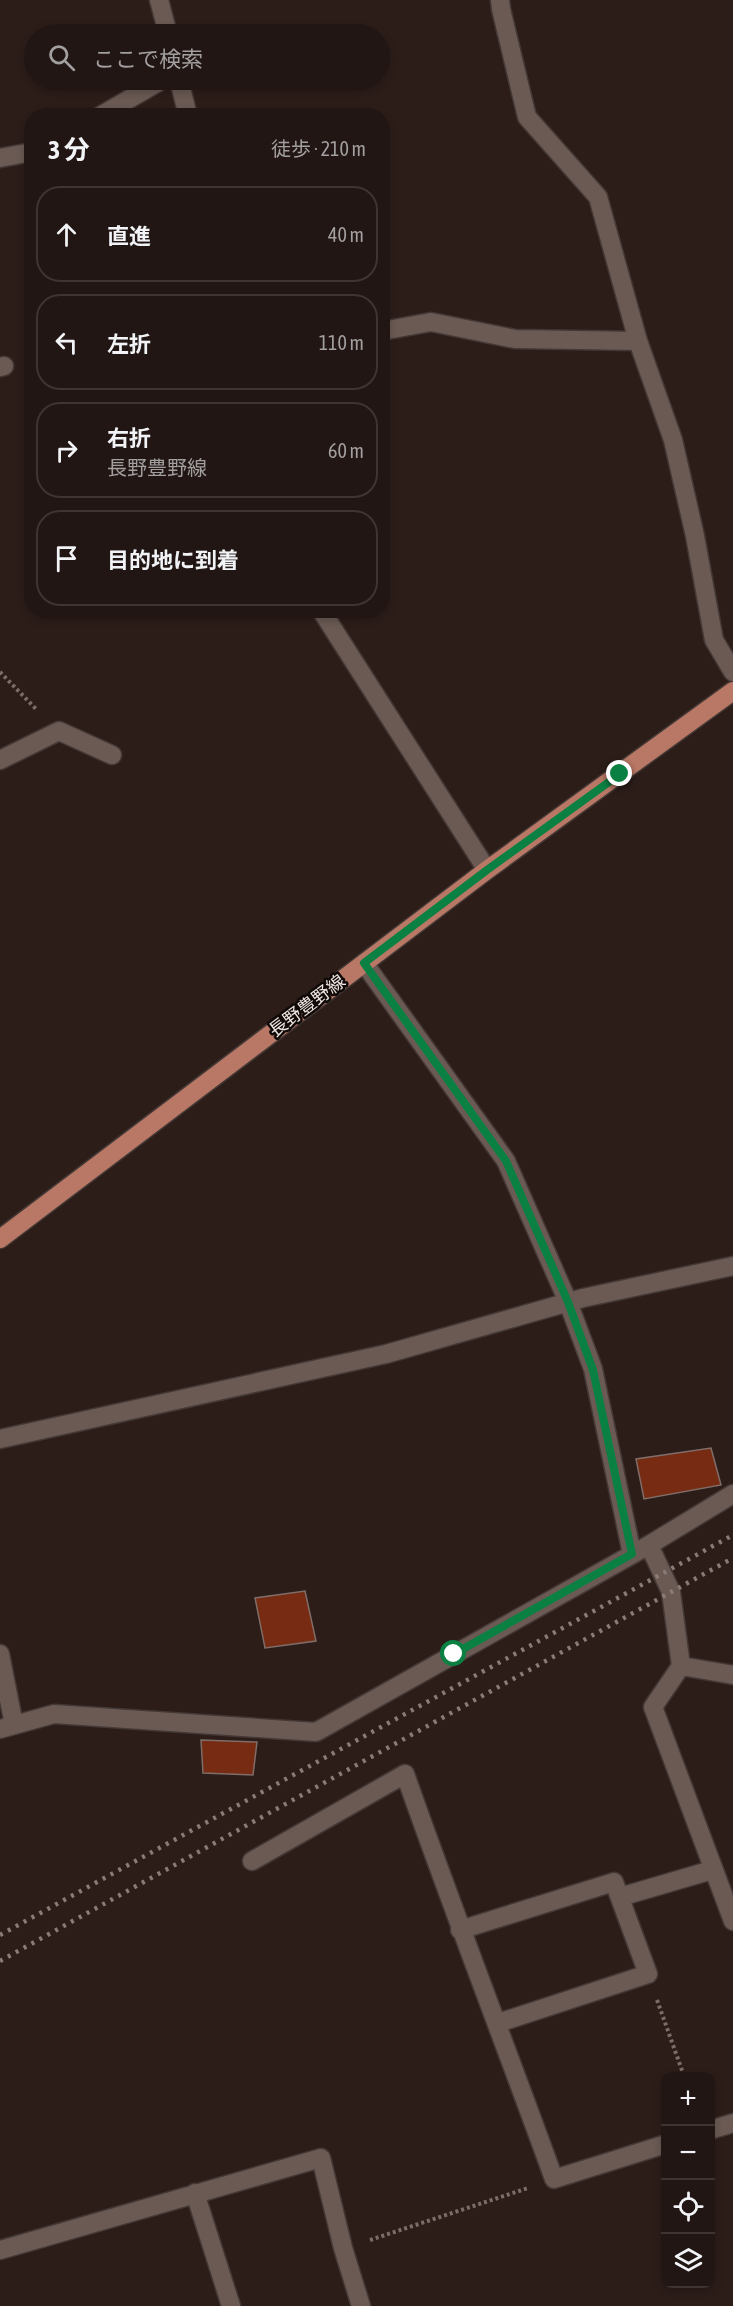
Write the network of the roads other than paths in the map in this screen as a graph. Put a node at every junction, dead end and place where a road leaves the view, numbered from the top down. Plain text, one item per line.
1 (159, 0) edge
2 (501, 0) edge
3 (165, 24) edge
4 (145, 90) edge
5 (182, 90) edge
6 (114, 108) edge
7 (186, 108) edge
8 (24, 154) edge
9 (0, 158) edge
10 (390, 330) edge
11 (638, 341) junction
12 (326, 618) edge
13 (733, 672) edge
14 (733, 691) edge
15 (112, 755) dead end
16 (0, 760) edge
17 (487, 870) junction
18 (364, 963) junction
19 (0, 1239) edge
20 (733, 1266) edge
21 (568, 1302) junction
22 (0, 1439) edge
23 (733, 1494) edge
24 (649, 1545) junction
25 (632, 1554) junction
26 (0, 1654) edge
27 (681, 1666) junction
28 (733, 1675) edge
29 (7, 1727) edge
30 (252, 1861) dead end
31 (712, 1870) junction
32 (620, 1897) junction
33 (733, 1921) edge
34 (460, 1930) junction
35 (498, 2023) junction
36 (733, 2123) edge
37 (715, 2129) edge
38 (661, 2146) edge
39 (195, 2193) junction
40 (0, 2250) edge
41 (231, 2306) edge
42 (361, 2306) edge

1 - 3 street
2 - 11 street
4 - 6 street
5 - 7 street
8 - 9 street
10 - 11 street
11 - 13 street
12 - 17 street
14 - 17 main road, 長野豊野線
15 - 16 street
17 - 18 main road, 長野豊野線
18 - 19 main road, 長野豊野線
18 - 21 street
20 - 21 street
21 - 22 street
21 - 25 street
23 - 24 street
24 - 25 street
24 - 27 street
25 - 29 street
26 - 29 street
27 - 28 street
27 - 31 street
30 - 34 street
31 - 32 street
31 - 33 street
32 - 34 street
32 - 35 street
34 - 35 street
35 - 38 street
36 - 37 street
39 - 40 street
39 - 41 street
39 - 42 street

